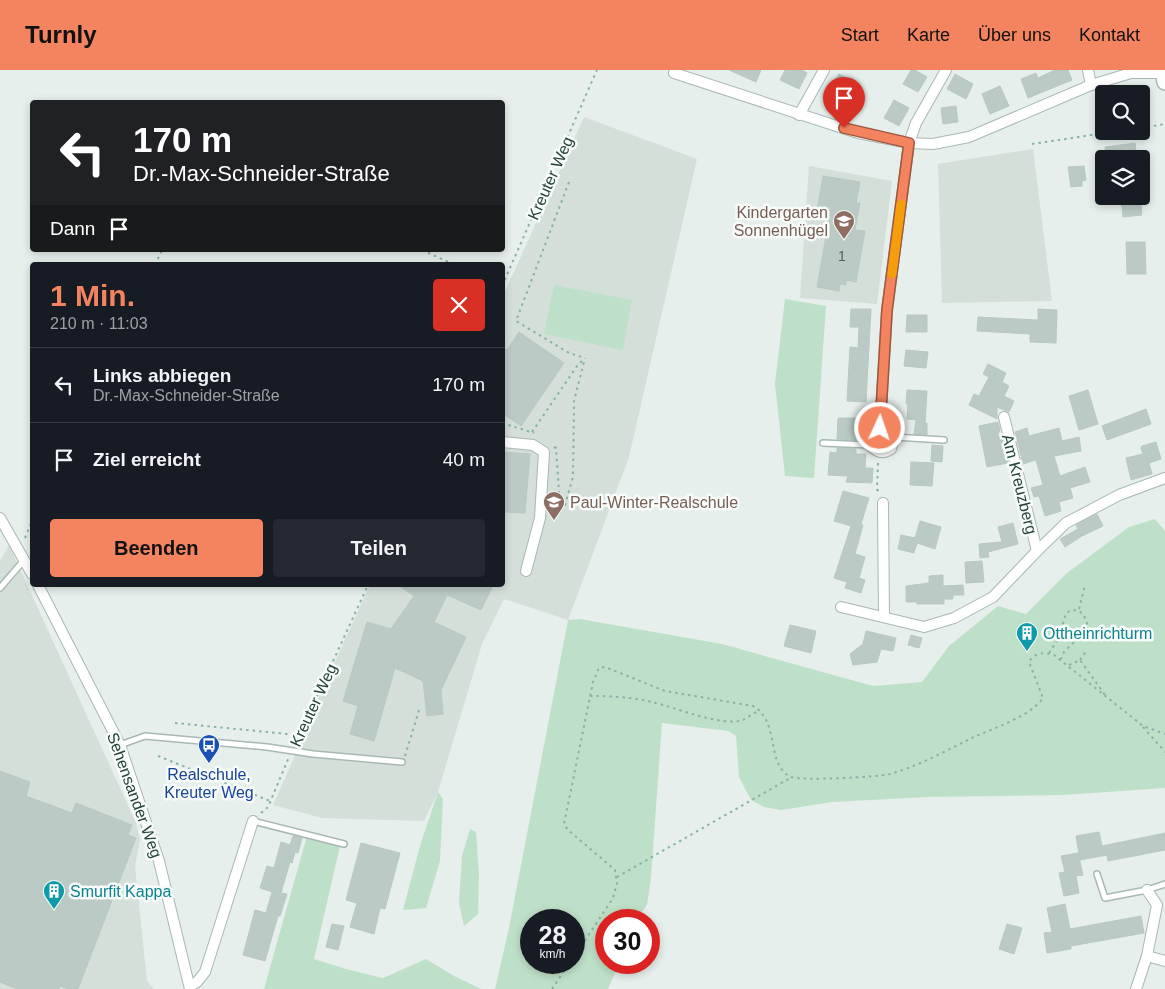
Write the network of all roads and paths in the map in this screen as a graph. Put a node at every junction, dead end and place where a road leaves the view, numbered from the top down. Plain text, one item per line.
1 (597, 70) edge
2 (824, 70) edge
3 (946, 70) edge
4 (1088, 70) edge
5 (674, 72) edge
6 (1164, 75) edge
7 (1091, 86) junction
8 (799, 115) junction
9 (1165, 124) edge
10 (1150, 126) edge
11 (1095, 134) edge
12 (909, 143) junction
13 (1032, 144) dead end
14 (569, 182) dead end
15 (426, 252) edge
16 (448, 262) edge
17 (505, 281) edge
18 (585, 358) junction
19 (1004, 417) dead end
20 (505, 425) edge
21 (880, 428) junction
22 (532, 432) junction
23 (894, 437) junction
24 (540, 438) dead end
25 (944, 440) dead end
26 (505, 442) edge
27 (548, 443) dead end
28 (823, 443) dead end
29 (869, 445) junction
30 (878, 453) junction
31 (1165, 478) edge
32 (883, 503) joint
33 (0, 518) edge
34 (30, 526) edge
35 (19, 549) junction
36 (1036, 551) junction
37 (25, 559) junction
38 (30, 570) edge
39 (526, 571) dead end
40 (1085, 585) dead end
41 (39, 587) edge
42 (367, 587) edge
43 (0, 588) edge
44 (841, 606) dead end
45 (1079, 610) junction
46 (884, 617) junction
47 (1087, 650) dead end
48 (1049, 653) junction
49 (1061, 660) junction
50 (1080, 660) junction
51 (1068, 666) junction
52 (590, 696) junction
53 (1107, 696) junction
54 (420, 707) dead end
55 (760, 710) junction
56 (175, 723) dead end
57 (1143, 726) junction
58 (1165, 734) edge
59 (299, 735) junction
60 (120, 746) junction
61 (292, 750) junction
62 (1165, 752) edge
63 (158, 756) dead end
64 (402, 762) joint
65 (792, 777) junction
66 (242, 788) dead end
67 (244, 791) junction
68 (270, 801) junction
69 (253, 821) junction
70 (344, 844) dead end
71 (1097, 874) dead end
72 (617, 877) junction
73 (1165, 884) edge
74 (1147, 890) junction
75 (585, 940) edge
76 (1147, 956) junction
77 (1165, 961) edge
78 (562, 974) edge
79 (190, 987) edge
80 (552, 989) edge
81 (1136, 989) edge

1 - 17 path, Kreuter Weg
2 - 8 street
3 - 12 street
4 - 7 street
5 - 8 street
6 - 7 street
7 - 12 street
8 - 12 street
9 - 10 path
11 - 13 path
12 - 21 street
14 - 18 path
15 - 16 path
18 - 22 path
18 - 27 path
19 - 36 street, Am Kreuzberg
20 - 22 path
21 - 23 street
21 - 29 street
22 - 24 path
23 - 25 lane
23 - 30 street
26 - 39 street
28 - 29 lane
29 - 30 street
30 - 32 path
31 - 36 street, Am Kreuzberg
32 - 46 street
33 - 35 street
34 - 35 path
35 - 37 street
36 - 46 street, Am Kreuzberg
37 - 38 street
37 - 43 lane
40 - 45 path
41 - 60 street, Sehensander Weg
42 - 59 path, Kreuter Weg
44 - 46 street, Am Kreuzberg
45 - 48 path
45 - 49 path
47 - 50 path
48 - 49 path
48 - 65 path
49 - 51 path
50 - 51 path
50 - 53 path
51 - 53 path
52 - 55 path
52 - 55 path
52 - 72 path
53 - 57 path
54 - 64 path
55 - 65 path
56 - 59 path
57 - 58 path
57 - 62 path
59 - 61 path, Kreuter Weg
60 - 61 lane
60 - 79 street, Sehensander Weg
61 - 64 lane
61 - 68 path, Kreuter Weg
63 - 67 path
65 - 72 path
66 - 67 path
67 - 68 path
68 - 69 path, Kreuter Weg
69 - 70 lane
69 - 79 street
71 - 74 lane
72 - 75 path
73 - 74 lane
74 - 76 street
76 - 77 street
76 - 81 street
78 - 80 path

